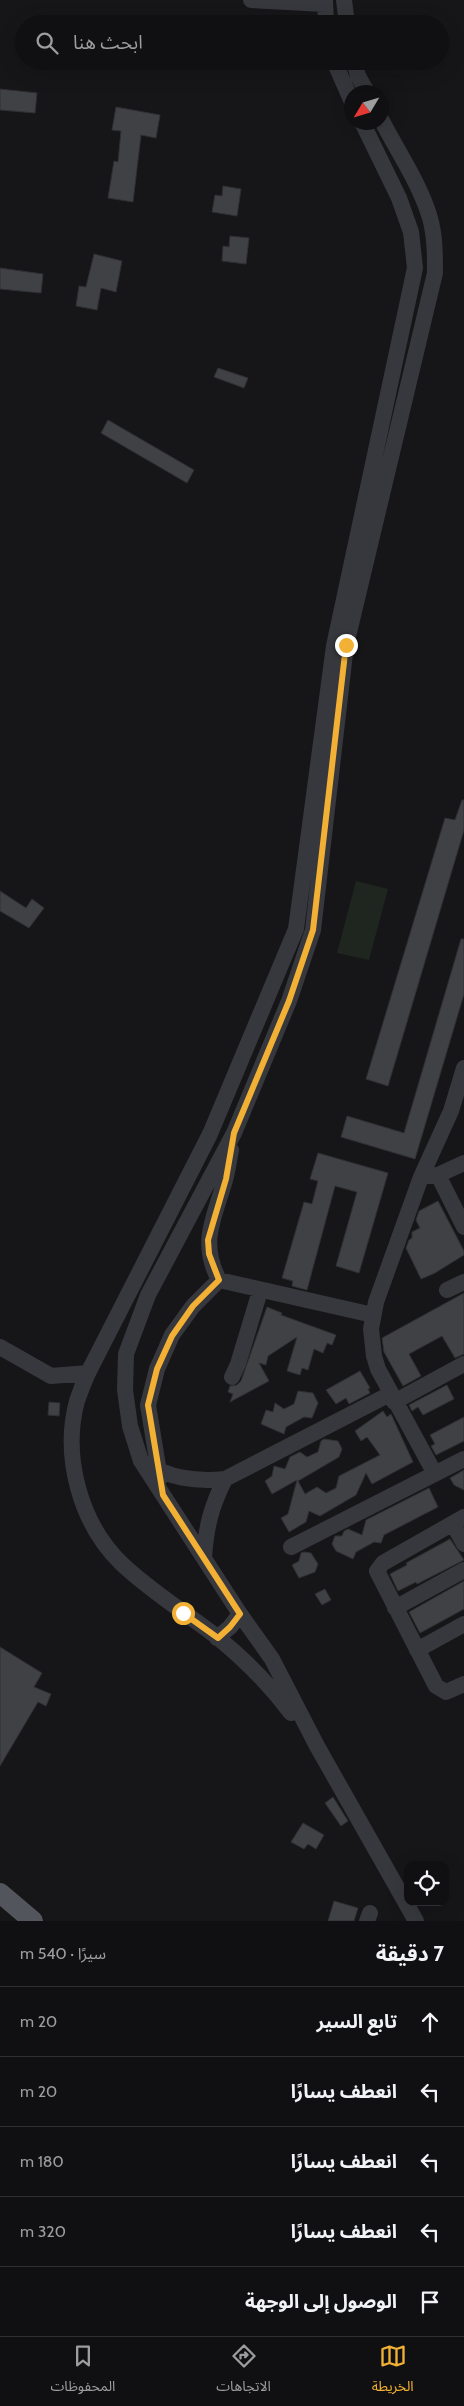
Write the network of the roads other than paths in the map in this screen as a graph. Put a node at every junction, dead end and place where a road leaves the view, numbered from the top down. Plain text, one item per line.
1 (251, 0) edge
2 (344, 0) edge
3 (324, 2) edge
4 (325, 15) edge
5 (346, 15) edge
6 (338, 70) edge
7 (356, 70) edge
8 (345, 85) edge
9 (363, 85) edge
10 (366, 130) edge
11 (387, 130) edge
12 (464, 1068) edge
13 (234, 1133) junction
14 (464, 1163) edge
15 (438, 1175) junction
16 (421, 1177) junction
17 (464, 1227) edge
18 (219, 1280) junction
19 (464, 1282) edge
20 (447, 1290) dead end
21 (260, 1291) junction
22 (373, 1315) junction
23 (0, 1347) edge
24 (464, 1364) edge
25 (88, 1373) junction
26 (232, 1377) dead end
27 (392, 1398) junction
28 (464, 1459) edge
29 (141, 1461) junction
30 (159, 1472) junction
31 (435, 1474) junction
32 (225, 1479) junction
33 (163, 1495) junction
34 (458, 1520) edge
35 (464, 1544) edge
36 (291, 1547) dead end
37 (204, 1558) junction
38 (464, 1570) edge
39 (395, 1608) junction
40 (240, 1614) junction
41 (464, 1624) edge
42 (218, 1638) junction
43 (417, 1650) junction
44 (464, 1684) edge
45 (317, 1746) junction
46 (0, 1893) edge
47 (32, 1921) edge
48 (416, 1921) edge

1 - 3 street
2 - 5 street
3 - 4 street
6 - 8 street
7 - 9 street
10 - 25 street
11 - 13 street
12 - 16 street
13 - 18 street
13 - 29 street
14 - 15 street
15 - 16 street
15 - 17 street
16 - 22 street
18 - 21 street
18 - 30 street
19 - 20 street
21 - 22 street
21 - 26 street
22 - 27 street
23 - 25 street
24 - 27 street
25 - 42 street
27 - 31 street
27 - 32 street
28 - 31 street
29 - 30 street
29 - 33 street
30 - 32 street
30 - 33 street
31 - 36 street
32 - 37 street
33 - 37 street
34 - 35 street
34 - 39 street
37 - 40 street
38 - 39 street
39 - 43 street
40 - 42 street
40 - 45 street
41 - 43 street
42 - 45 street
43 - 44 street
45 - 48 street
46 - 47 main road

